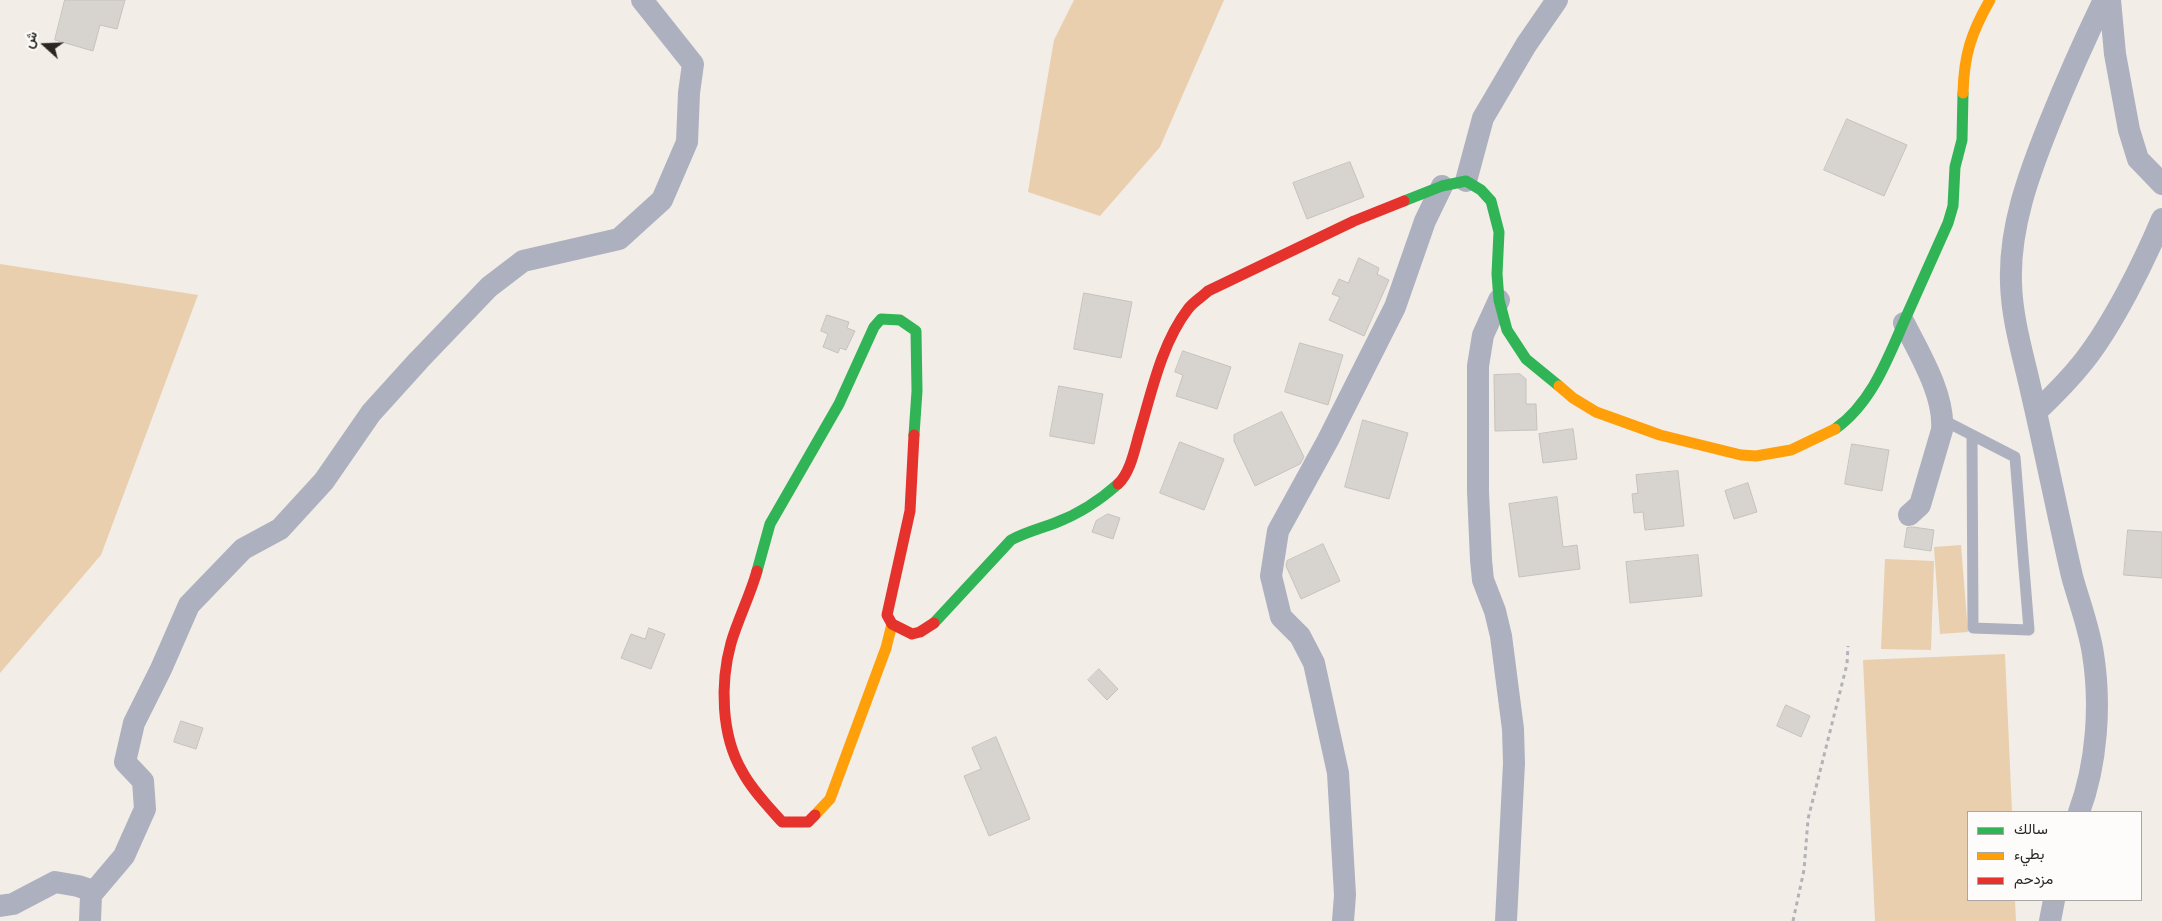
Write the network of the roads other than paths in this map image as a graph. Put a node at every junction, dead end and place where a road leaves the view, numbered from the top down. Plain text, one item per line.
1 (642, 0) edge
2 (1556, 0) edge
3 (1990, 0) edge
4 (2104, 0) edge
5 (2110, 0) edge
6 (1466, 181) junction
7 (2162, 184) edge
8 (1442, 186) junction
9 (2162, 219) edge
10 (1499, 300) junction
11 (1904, 323) junction
12 (2036, 412) junction
13 (1943, 420) junction
14 (1972, 435) junction
15 (1909, 515) dead end
16 (892, 624) junction
17 (2079, 811) edge
18 (91, 895) junction
19 (2054, 901) edge
20 (0, 906) edge
21 (90, 921) edge
22 (1343, 921) edge
23 (1506, 921) edge
24 (2050, 921) edge

1 - 18 street
2 - 6 street
3 - 11 street
4 - 12 street
5 - 7 street
6 - 8 street
6 - 10 street
8 - 16 street
8 - 22 street
9 - 12 street
10 - 11 street
10 - 23 street
11 - 13 street
12 - 17 street
13 - 14 lane
13 - 15 street
14 - 14 lane
16 - 16 street
18 - 20 street
18 - 21 street
19 - 24 street

